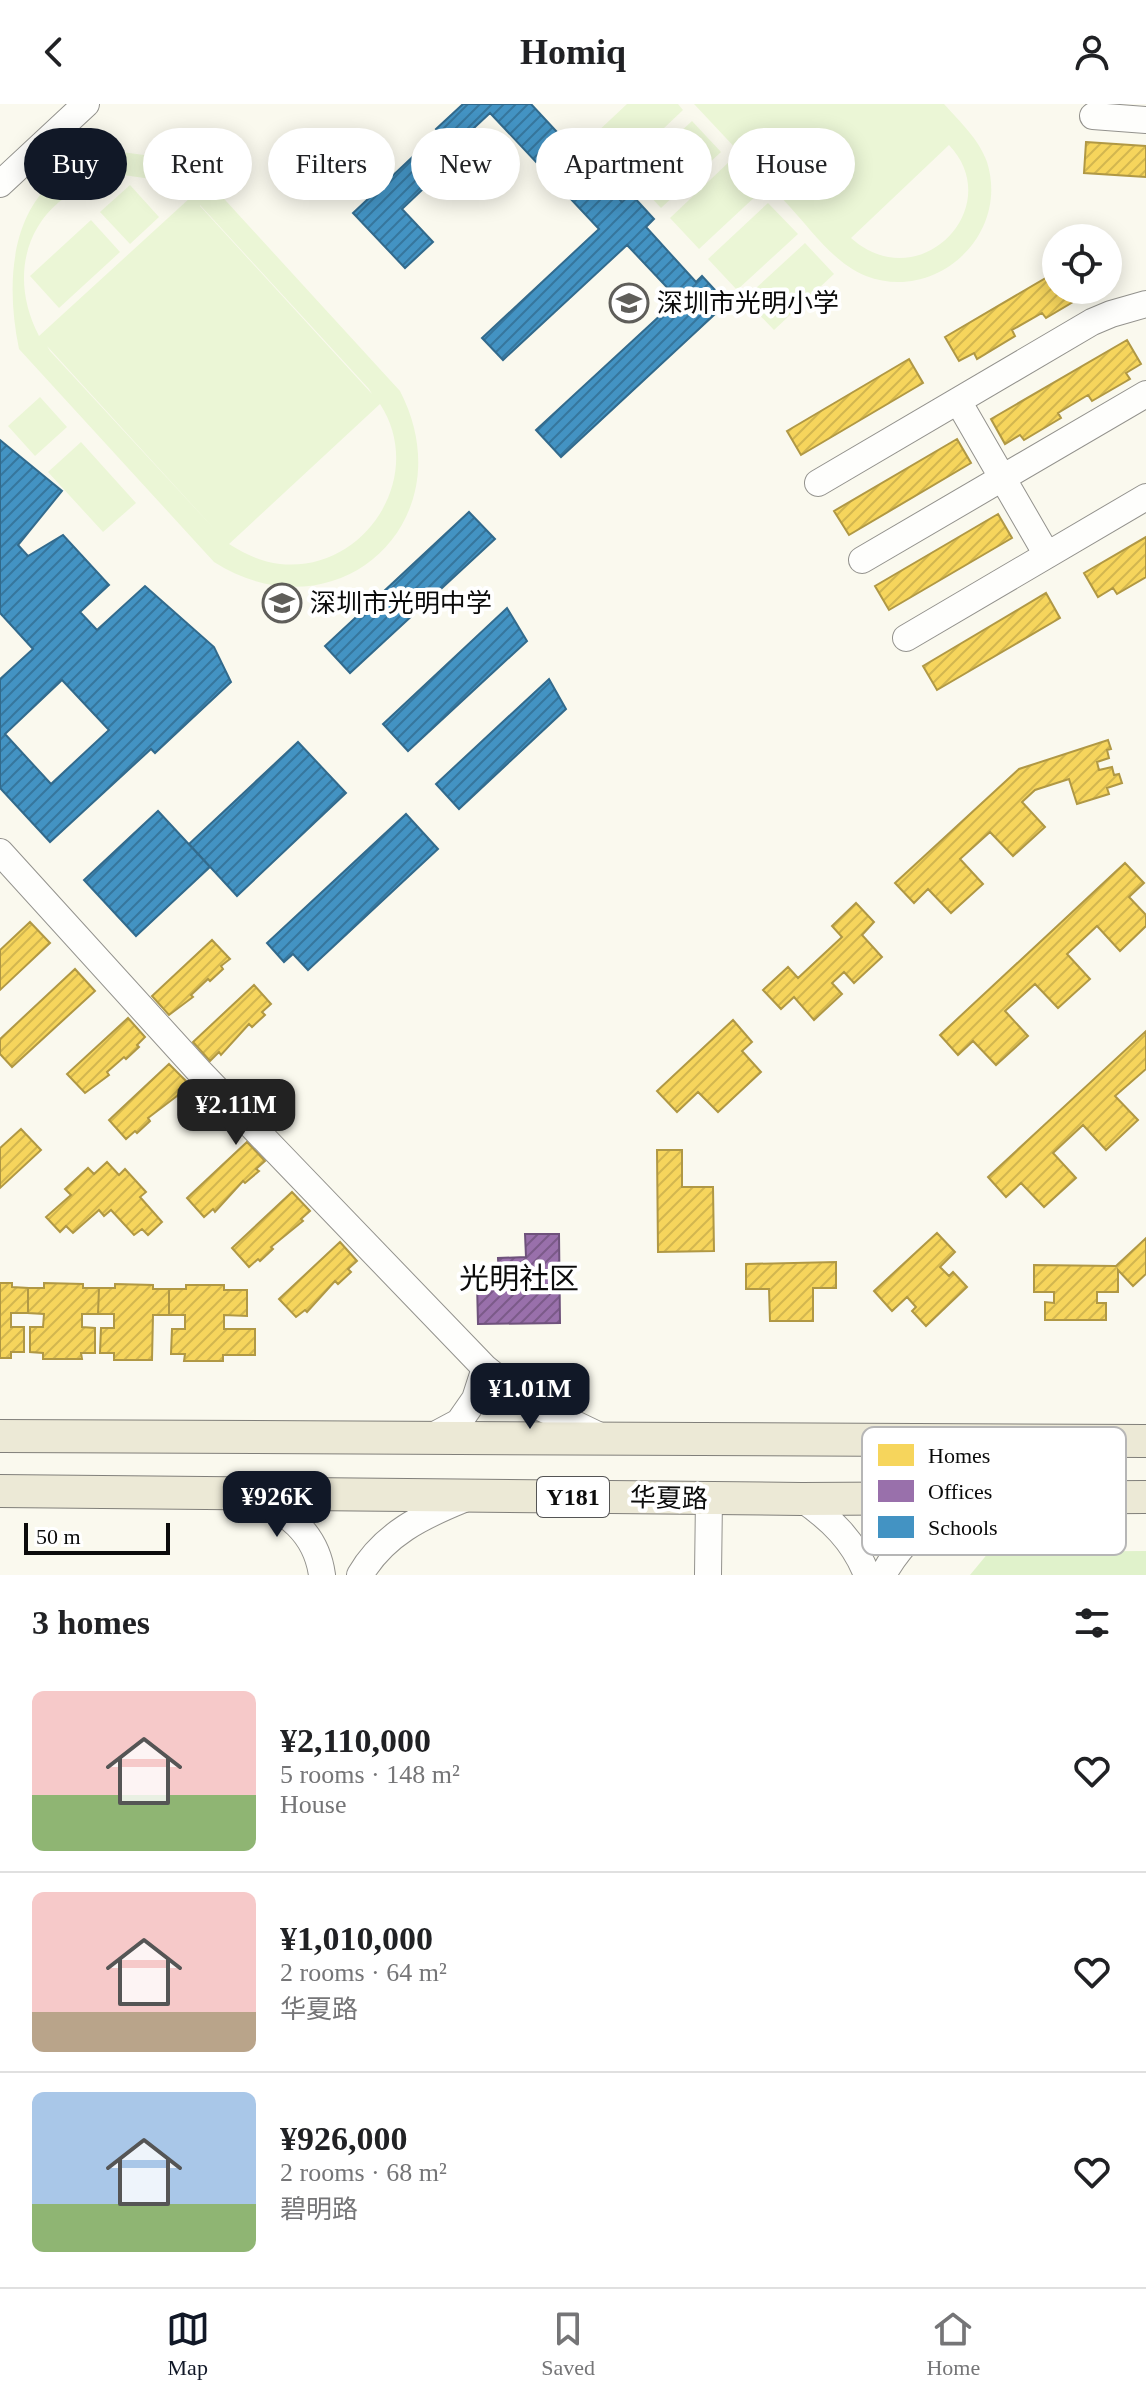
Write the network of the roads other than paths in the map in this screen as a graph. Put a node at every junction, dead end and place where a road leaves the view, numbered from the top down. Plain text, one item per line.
1 (86, 104) edge
2 (1093, 116) dead end
3 (1146, 120) edge
4 (0, 184) edge
5 (1146, 304) edge
6 (1146, 394) edge
7 (958, 401) junction
8 (1003, 478) junction
9 (818, 483) dead end
10 (1146, 497) edge
11 (1047, 555) junction
12 (862, 560) dead end
13 (906, 638) dead end
14 (0, 852) edge
15 (485, 1368) junction
16 (0, 1436) edge
17 (429, 1438) junction
18 (606, 1439) junction
19 (862, 1440) edge
20 (1126, 1441) edge
21 (1146, 1441) edge
22 (0, 1491) edge
23 (249, 1493) junction
24 (472, 1496) junction
25 (1126, 1497) edge
26 (1146, 1497) edge
27 (709, 1498) junction
28 (802, 1499) junction
29 (862, 1499) edge
30 (896, 1555) edge
31 (322, 1575) edge
32 (360, 1575) edge
33 (708, 1575) edge
34 (867, 1575) edge
35 (883, 1575) edge

1 - 4 street
2 - 3 street
5 - 7 street
6 - 8 street
7 - 8 street
7 - 9 street
8 - 11 street
8 - 12 street
10 - 11 street
11 - 13 street
14 - 15 street
15 - 17 street
15 - 18 street
16 - 17 main road, Y181
17 - 18 main road, Y181
18 - 19 main road, Y181
20 - 21 main road, Y181
22 - 23 main road, 华夏路 / Y181
23 - 24 main road, 华夏路 / Y181
23 - 31 street
24 - 27 main road, 华夏路 / Y181
24 - 32 street
25 - 26 main road, 华夏路 / Y181
27 - 28 main road, 华夏路 / Y181
27 - 33 street
28 - 29 main road, 华夏路 / Y181
28 - 34 street
30 - 35 street

